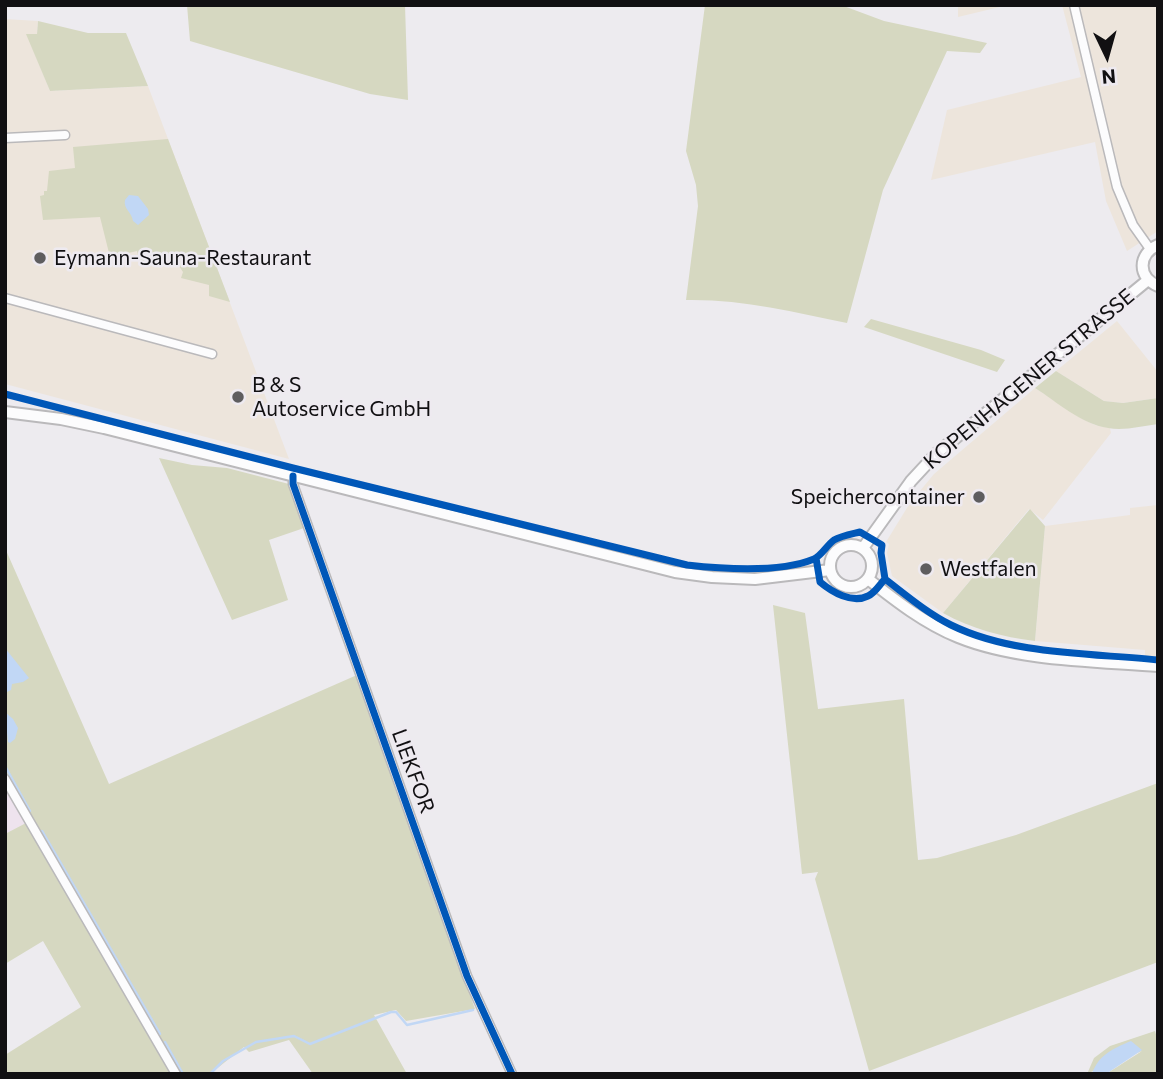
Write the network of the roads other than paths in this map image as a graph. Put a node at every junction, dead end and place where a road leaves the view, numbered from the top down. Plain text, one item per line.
1 (1074, 5) edge
2 (65, 135) dead end
3 (5, 138) edge
4 (1154, 247) edge
5 (1153, 283) edge
6 (5, 298) edge
7 (212, 354) dead end
8 (5, 412) edge
9 (293, 476) junction
10 (863, 548) junction
11 (830, 570) junction
12 (868, 579) junction
13 (1158, 666) edge
14 (5, 779) edge
15 (176, 1074) edge
16 (512, 1074) edge

1 - 4 street
2 - 3 street
4 - 5 main road
5 - 10 main road, KOPENHAGENER STRASSE
6 - 7 street
8 - 9 main road
9 - 11 main road
9 - 16 street, LIEKFOR
10 - 11 main road
10 - 12 main road
11 - 12 main road
12 - 13 main road
14 - 15 street

